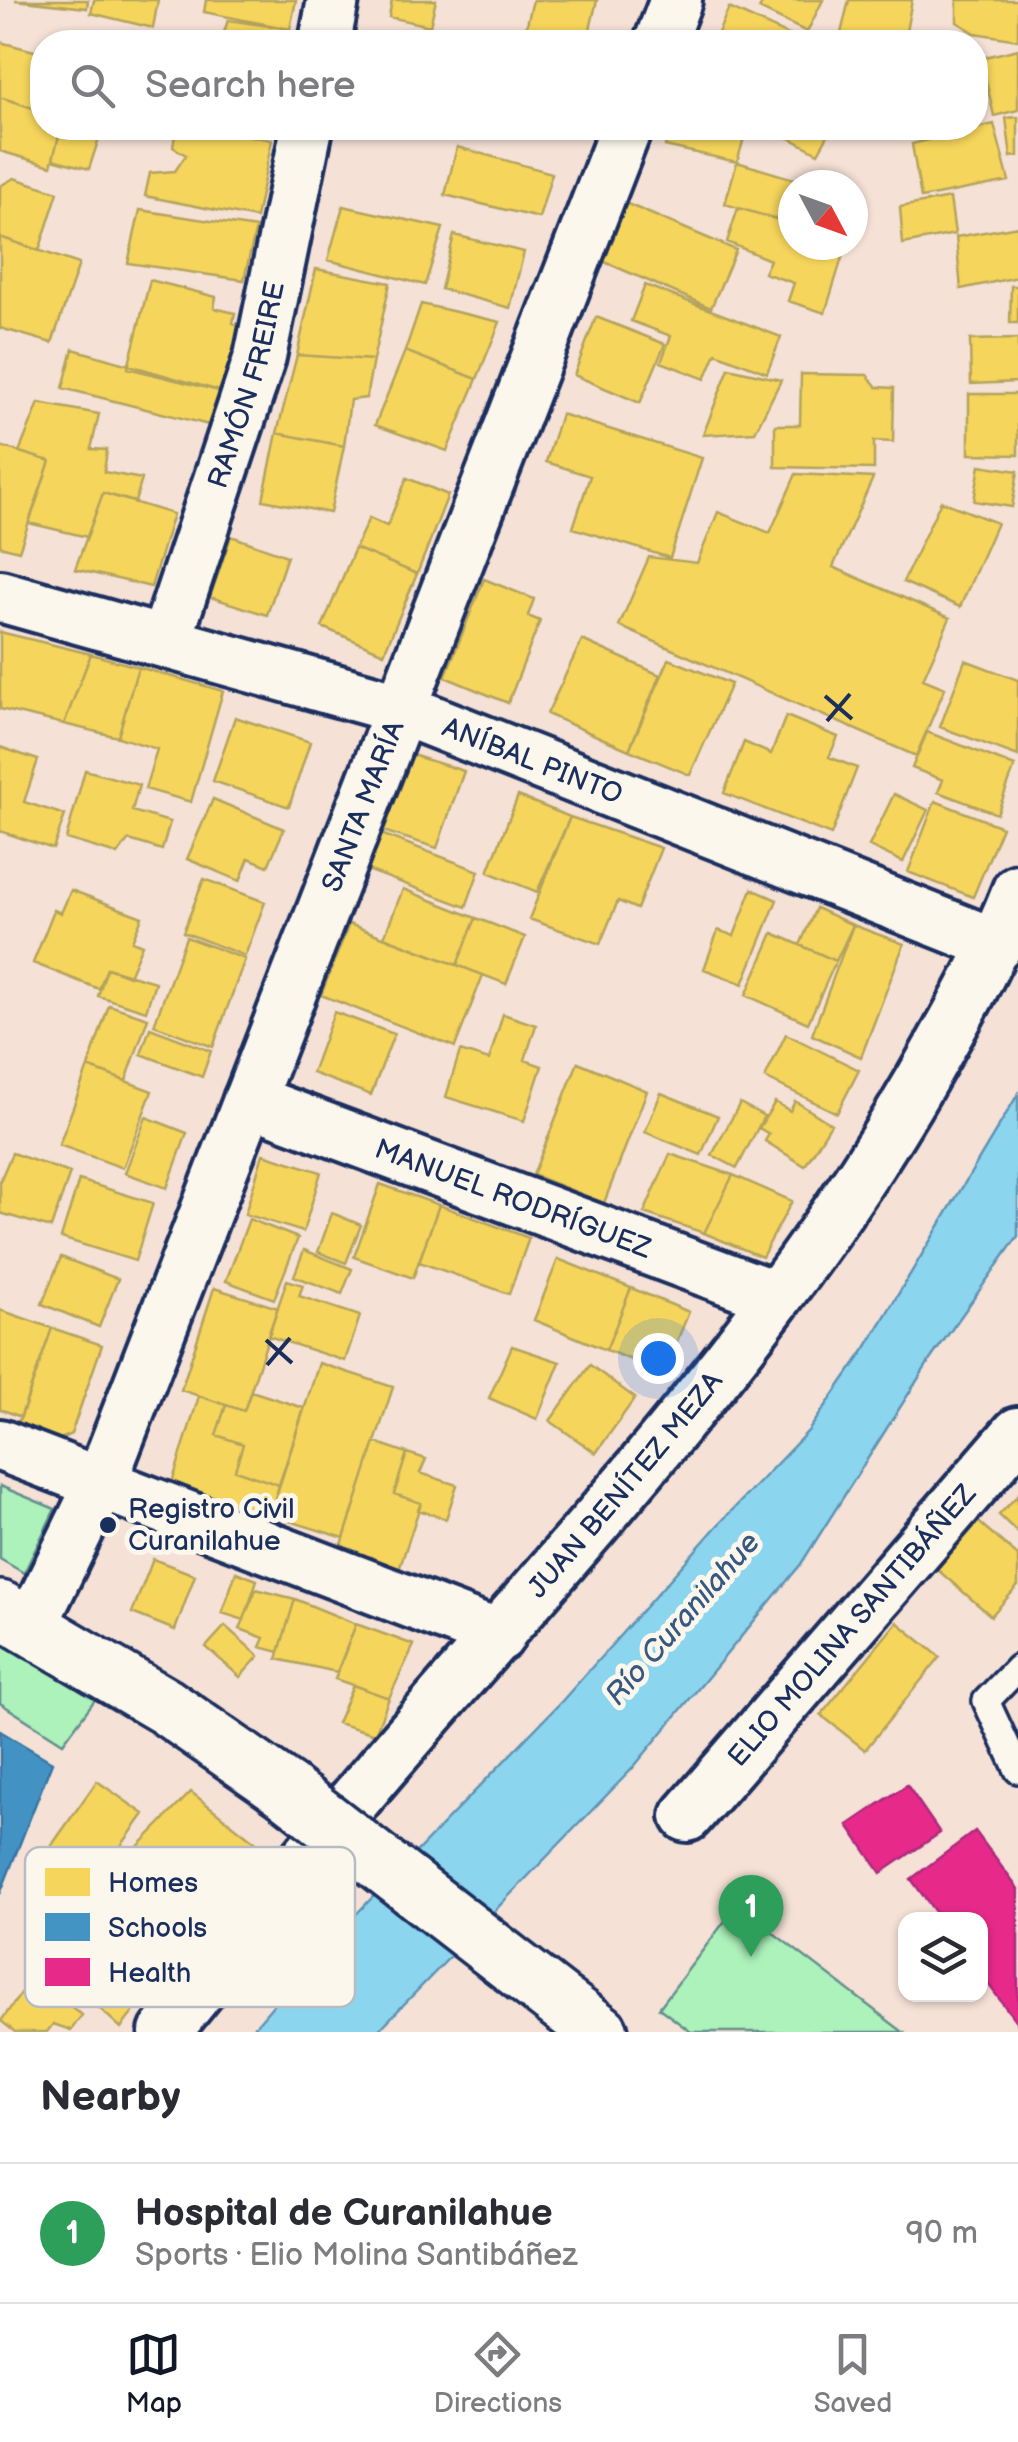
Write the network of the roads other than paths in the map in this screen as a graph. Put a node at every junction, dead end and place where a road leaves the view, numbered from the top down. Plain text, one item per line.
1 (333, 0) edge
2 (676, 0) edge
3 (327, 30) edge
4 (665, 30) edge
5 (305, 140) edge
6 (621, 140) edge
7 (0, 596) edge
8 (166, 640) junction
9 (399, 708) junction
10 (1018, 890) edge
11 (997, 945) junction
12 (250, 1100) junction
13 (776, 1297) junction
14 (1018, 1433) edge
15 (0, 1445) edge
16 (100, 1485) junction
17 (16, 1617) edge
18 (499, 1636) junction
19 (1018, 1668) edge
20 (1018, 1770) edge
21 (687, 1816) dead end
22 (317, 1847) edge
23 (186, 2007) edge
24 (582, 2019) edge
25 (165, 2032) edge

1 - 3 street
2 - 4 street
5 - 8 street, RAMÓN FREIRE
6 - 9 street, SANTA MARÍA
7 - 8 street, ANÍBAL PINTO
8 - 9 street, ANÍBAL PINTO
9 - 11 street, ANÍBAL PINTO
9 - 12 street, SANTA MARÍA
10 - 11 street, JUAN BENÍTEZ MEZA
11 - 13 street, JUAN BENÍTEZ MEZA
12 - 13 street, MANUEL RODRÍGUEZ
12 - 16 street, SANTA MARÍA
13 - 18 street, JUAN BENÍTEZ MEZA
14 - 21 street, ELIO MOLINA SANTIBÁÑEZ
15 - 16 street
16 - 17 street, SANTA MARÍA
16 - 18 street
17 - 24 main road, bridge
18 - 22 street, JUAN BENÍTEZ MEZA
19 - 20 lane
23 - 25 street, JUAN BENÍTEZ MEZA

